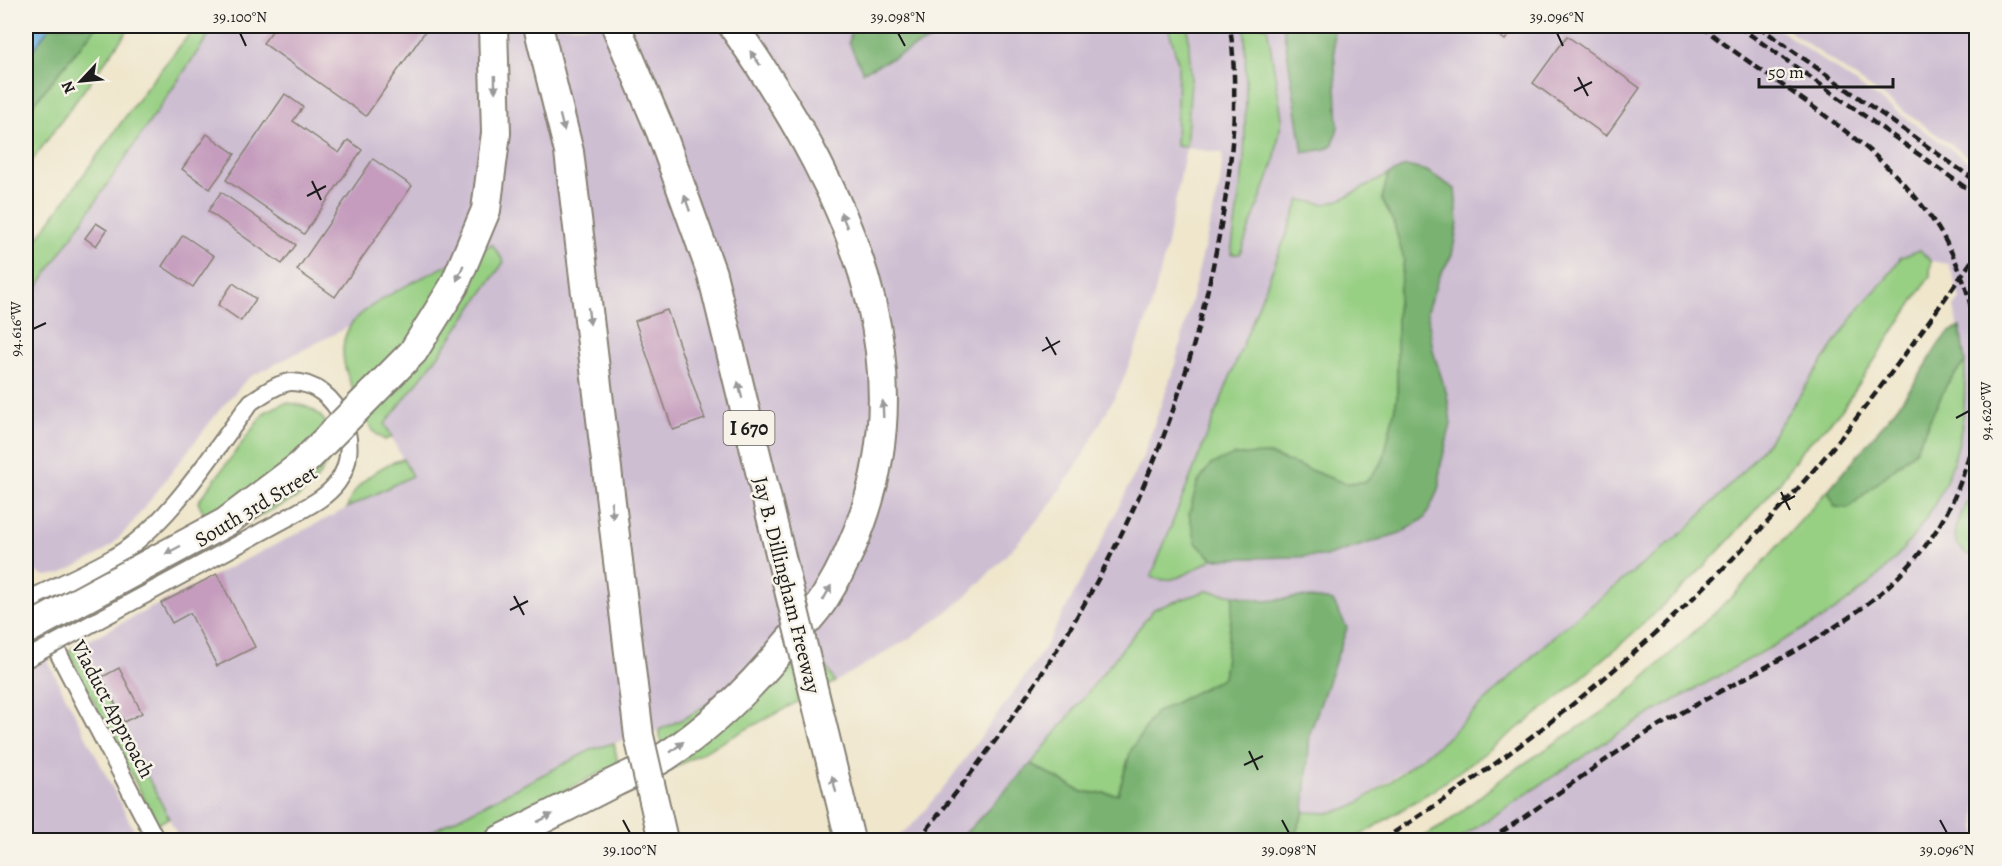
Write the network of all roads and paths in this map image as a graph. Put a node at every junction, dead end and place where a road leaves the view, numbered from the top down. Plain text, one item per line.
1 (493, 26) edge
2 (538, 26) edge
3 (616, 26) edge
4 (733, 26) edge
5 (30, 599) joint
6 (26, 630) edge
7 (26, 659) edge
8 (156, 840) edge
9 (500, 840) edge
10 (663, 840) edge
11 (850, 840) edge

1 -> 6 highway, bridge
2 -> 10 highway, bridge
11 -> 3 highway, Jay B. Dillingham Freeway / I 670, bridge
9 -> 4 highway, bridge
5 - 7 street, South 3rd Street, bridge
5 - 8 street, Viaduct Approach

